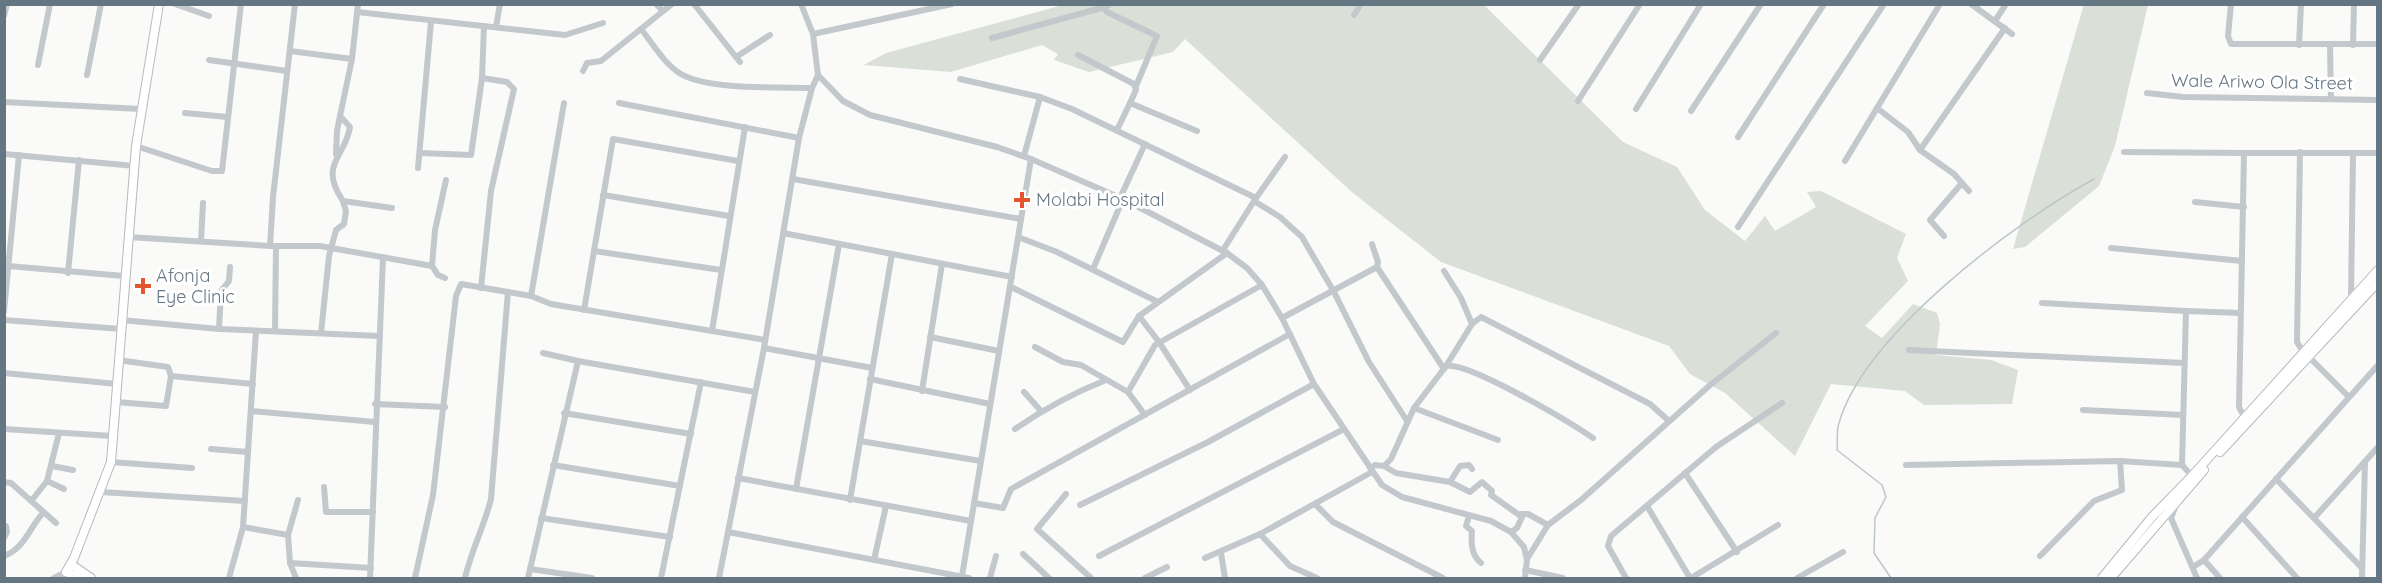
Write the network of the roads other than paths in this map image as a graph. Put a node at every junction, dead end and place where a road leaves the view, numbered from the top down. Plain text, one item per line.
1 (7, 4) edge
2 (50, 4) edge
3 (101, 4) edge
4 (159, 4) edge
5 (176, 4) edge
6 (240, 4) edge
7 (295, 4) edge
8 (500, 4) edge
9 (656, 4) edge
10 (672, 4) edge
11 (694, 4) edge
12 (801, 4) edge
13 (952, 4) edge
14 (1361, 4) edge
15 (1579, 4) edge
16 (1640, 4) edge
17 (1701, 4) edge
18 (1761, 4) edge
19 (1824, 4) edge
20 (1884, 4) edge
21 (1940, 4) edge
22 (1971, 4) edge
23 (2006, 4) edge
24 (2231, 4) edge
25 (2301, 4) edge
26 (2354, 4) edge
27 (1108, 6) edge
28 (358, 8) edge
29 (663, 11) junction
30 (1354, 15) dead end
31 (4, 16) edge
32 (209, 16) dead end
33 (1995, 21) junction
34 (431, 22) junction
35 (603, 23) dead end
36 (484, 26) junction
37 (496, 27) junction
38 (2005, 28) junction
39 (641, 29) junction
40 (813, 34) junction
41 (2012, 34) dead end
42 (770, 35) dead end
43 (992, 38) dead end
44 (2378, 44) edge
45 (2299, 45) junction
46 (2353, 45) junction
47 (2330, 46) junction
48 (290, 51) junction
49 (1078, 55) dead end
50 (352, 58) junction
51 (209, 60) dead end
52 (1540, 60) dead end
53 (233, 64) junction
54 (38, 65) dead end
55 (583, 70) dead end
56 (287, 71) junction
57 (87, 75) dead end
58 (818, 75) junction
59 (482, 78) junction
60 (960, 79) dead end
61 (1136, 86) junction
62 (812, 88) junction
63 (2146, 93) dead end
64 (1040, 97) junction
65 (2331, 99) junction
66 (2378, 100) edge
67 (1578, 101) dead end
68 (4, 102) edge
69 (564, 103) dead end
70 (619, 103) dead end
71 (1130, 103) junction
72 (141, 108) junction
73 (1877, 108) junction
74 (1636, 109) dead end
75 (1691, 111) dead end
76 (184, 113) dead end
77 (340, 116) junction
78 (226, 117) junction
79 (745, 127) junction
80 (1117, 130) junction
81 (1197, 131) dead end
82 (1738, 137) dead end
83 (799, 138) junction
84 (1145, 144) junction
85 (136, 146) junction
86 (1920, 150) junction
87 (2124, 152) dead end
88 (2300, 152) junction
89 (420, 153) junction
90 (2244, 153) junction
91 (2353, 153) junction
92 (2378, 153) edge
93 (4, 154) edge
94 (19, 155) junction
95 (336, 155) junction
96 (1024, 156) junction
97 (1285, 157) dead end
98 (1031, 159) junction
99 (79, 160) junction
100 (738, 161) junction
101 (1845, 161) dead end
102 (135, 166) junction
103 (418, 168) dead end
104 (793, 179) junction
105 (447, 180) dead end
106 (1962, 183) junction
107 (1969, 191) dead end
108 (603, 195) junction
109 (1121, 199) junction
110 (1255, 200) junction
111 (343, 201) junction
112 (2195, 202) dead end
113 (203, 203) dead end
114 (2244, 207) junction
115 (392, 208) dead end
116 (4, 209) edge
117 (13, 210) junction
118 (729, 216) junction
119 (1021, 219) junction
120 (1738, 227) dead end
121 (783, 233) junction
122 (1944, 236) dead end
123 (128, 237) junction
124 (1018, 237) junction
125 (201, 241) junction
126 (839, 244) junction
127 (1372, 244) dead end
128 (273, 246) junction
129 (332, 248) junction
130 (2111, 248) dead end
131 (594, 251) junction
132 (1225, 252) junction
133 (892, 254) junction
134 (382, 256) junction
135 (2242, 261) junction
136 (942, 264) junction
137 (8, 266) junction
138 (432, 266) junction
139 (230, 267) dead end
140 (1377, 267) junction
141 (1093, 269) junction
142 (721, 270) junction
143 (2378, 270) edge
144 (1444, 272) dead end
145 (68, 273) junction
146 (124, 276) junction
147 (1011, 277) junction
148 (445, 278) dead end
149 (2378, 282) edge
150 (1262, 285) junction
151 (1011, 287) junction
152 (481, 288) junction
153 (508, 292) junction
154 (1334, 292) junction
155 (531, 297) junction
156 (2351, 299) junction
157 (1158, 302) junction
158 (2042, 303) dead end
159 (4, 310) edge
160 (584, 310) junction
161 (2186, 311) junction
162 (2240, 313) junction
163 (1139, 316) junction
164 (1282, 318) junction
165 (4, 320) edge
166 (1472, 324) junction
167 (121, 325) junction
168 (219, 329) junction
169 (256, 331) junction
170 (275, 331) junction
171 (712, 331) junction
172 (321, 333) junction
173 (1776, 333) dead end
174 (1290, 334) junction
175 (379, 336) junction
176 (930, 337) junction
177 (765, 340) junction
178 (1159, 342) junction
179 (1035, 347) dead end
180 (764, 348) junction
181 (1909, 350) dead end
182 (999, 351) junction
183 (543, 353) dead end
184 (2306, 354) junction
185 (819, 357) junction
186 (118, 360) junction
187 (578, 361) junction
188 (2184, 363) junction
189 (2378, 365) edge
190 (872, 368) junction
191 (1445, 368) junction
192 (4, 373) edge
193 (171, 376) junction
194 (870, 379) junction
195 (1106, 380) junction
196 (701, 382) junction
197 (117, 384) junction
198 (253, 384) junction
199 (1314, 384) junction
200 (1190, 390) junction
201 (922, 391) junction
202 (755, 392) junction
203 (1024, 392) dead end
204 (1128, 392) junction
205 (2349, 397) junction
206 (116, 402) junction
207 (1782, 403) dead end
208 (375, 404) junction
209 (990, 404) junction
210 (445, 407) junction
211 (1414, 408) junction
212 (2083, 410) dead end
213 (251, 411) junction
214 (1041, 411) junction
215 (564, 413) junction
216 (1145, 415) junction
217 (2183, 415) junction
218 (2244, 417) junction
219 (1407, 421) junction
220 (1669, 421) junction
221 (375, 422) junction
222 (4, 429) edge
223 (1015, 429) dead end
224 (1344, 429) junction
225 (58, 433) junction
226 (691, 434) junction
227 (112, 436) junction
228 (1593, 438) dead end
229 (1498, 440) dead end
230 (860, 441) junction
231 (2226, 443) junction
232 (2378, 447) edge
233 (211, 449) dead end
234 (248, 452) junction
235 (981, 461) junction
236 (2120, 461) junction
237 (111, 462) junction
238 (2365, 462) junction
239 (554, 465) junction
240 (1906, 465) dead end
241 (2182, 465) junction
242 (52, 466) junction
243 (1384, 466) junction
244 (192, 468) dead end
245 (1473, 469) dead end
246 (73, 470) dead end
247 (1371, 470) junction
248 (1685, 473) junction
249 (2192, 476) junction
250 (738, 478) junction
251 (2276, 479) junction
252 (47, 481) junction
253 (4, 482) edge
254 (1450, 482) junction
255 (680, 486) junction
256 (324, 487) dead end
257 (64, 489) dead end
258 (796, 489) junction
259 (101, 492) junction
260 (1066, 494) dead end
261 (32, 500) junction
262 (298, 500) dead end
263 (850, 500) junction
264 (245, 501) junction
265 (974, 503) junction
266 (1315, 504) junction
267 (2173, 504) junction
268 (1080, 505) dead end
269 (886, 506) junction
270 (1647, 506) junction
271 (373, 512) junction
272 (43, 513) junction
273 (1519, 514) junction
274 (1469, 516) junction
275 (2315, 517) junction
276 (541, 518) junction
277 (2242, 518) junction
278 (971, 521) junction
279 (56, 523) dead end
280 (1548, 525) junction
281 (1778, 525) dead end
282 (6, 526) dead end
283 (243, 528) junction
284 (728, 532) junction
285 (1510, 532) junction
286 (1260, 534) junction
287 (288, 535) junction
288 (670, 537) junction
289 (4, 538) edge
290 (77, 550) junction
291 (1737, 552) junction
292 (1843, 552) dead end
293 (1221, 553) junction
294 (1023, 554) dead end
295 (4, 556) edge
296 (996, 556) dead end
297 (1099, 556) dead end
298 (2040, 556) dead end
299 (1205, 558) dead end
300 (874, 560) junction
301 (1527, 560) junction
302 (2204, 560) junction
303 (1481, 562) dead end
304 (290, 563) junction
305 (72, 564) junction
306 (1167, 567) dead end
307 (2193, 567) junction
308 (371, 568) junction
309 (2362, 568) junction
310 (530, 569) junction
311 (1525, 570) junction
312 (920, 571) junction
313 (66, 572) junction
314 (81, 576) edge
315 (962, 576) junction
316 (579, 578) edge
317 (54, 579) edge
318 (91, 579) edge
319 (229, 579) edge
320 (296, 579) edge
321 (370, 579) edge
322 (415, 579) edge
323 (465, 579) edge
324 (528, 579) edge
325 (592, 579) edge
326 (661, 579) edge
327 (719, 579) edge
328 (919, 579) edge
329 (969, 579) edge
330 (990, 579) edge
331 (1049, 579) edge
332 (1091, 579) edge
333 (1145, 579) edge
334 (1225, 579) edge
335 (1317, 579) edge
336 (1443, 579) edge
337 (1525, 579) edge
338 (1563, 579) edge
339 (1626, 579) edge
340 (1690, 579) edge
341 (1797, 579) edge
342 (2102, 579) edge
343 (2110, 579) edge
344 (2197, 579) edge
345 (2220, 579) edge
346 (2297, 579) edge
347 (2362, 579) edge

1 - 31 street
2 - 54 street
3 - 57 street
4 - 72 main road
5 - 32 street
6 - 53 street
7 - 48 street
8 - 37 street
9 - 29 street
10 - 29 street
11 - 42 street
12 - 40 street
13 - 40 street
14 - 30 street
15 - 52 street
16 - 67 street
17 - 74 street
18 - 75 street
19 - 82 street
20 - 120 street
21 - 73 street
22 - 33 street
23 - 33 street
24 - 45 street
25 - 45 street
26 - 46 street
27 - 43 street
27 - 61 street
28 - 34 street
28 - 50 street
29 - 39 street
33 - 38 street
34 - 36 street
34 - 89 street
35 - 37 street
36 - 37 street
36 - 59 street
38 - 41 street
38 - 86 street
39 - 55 street
39 - 62 street
40 - 58 street
44 - 46 street
45 - 47 street
46 - 47 street
47 - 65 street
48 - 50 street
48 - 56 street
49 - 61 street
50 - 77 street
51 - 53 street
53 - 56 street
53 - 78 street
56 - 128 street
58 - 62 street
58 - 96 street
59 - 89 street
59 - 152 street
60 - 64 street
61 - 71 street
62 - 83 street
63 - 65 street, Wale Ariwo Ola Street
64 - 80 street
64 - 96 street
65 - 66 street, Wale Ariwo Ola Street
68 - 72 street
69 - 155 street
70 - 79 street
71 - 80 street
71 - 81 street
72 - 85 main road
73 - 86 street
73 - 101 street
76 - 78 street
77 - 95 street
77 - 95 street
78 - 85 street
79 - 83 street
79 - 100 street
80 - 84 street
83 - 104 street
84 - 109 street
84 - 110 street
85 - 102 main road
86 - 106 street
87 - 90 street
88 - 90 street
88 - 91 street
88 - 184 street
89 - 103 street
90 - 114 street
91 - 92 street
91 - 156 street
93 - 94 street
94 - 99 street
94 - 117 street
95 - 111 street
96 - 98 street
97 - 110 street
98 - 109 street
98 - 119 street
99 - 102 street
99 - 145 street
100 - 108 street
100 - 118 street
102 - 123 main road
104 - 119 street
104 - 121 street
105 - 138 street
106 - 107 street
106 - 122 street
108 - 118 street
108 - 131 street
109 - 132 street
109 - 141 street
110 - 132 street
110 - 154 street
111 - 115 street
111 - 129 street
112 - 114 street
113 - 125 street
114 - 135 street
116 - 117 street
117 - 137 street
118 - 142 street
119 - 124 street
121 - 126 street
121 - 177 street
123 - 125 street
123 - 146 main road
124 - 141 street
124 - 147 street
125 - 128 street
126 - 133 street
126 - 185 street
127 - 140 street
128 - 129 street
128 - 170 street
129 - 134 street
129 - 172 street
130 - 135 street
131 - 142 street
131 - 160 street
132 - 150 street
132 - 157 street
133 - 136 street
133 - 190 street
134 - 138 street
134 - 175 street
135 - 162 street
136 - 147 street
136 - 176 street
137 - 145 street
137 - 159 street
138 - 148 street
139 - 168 street
140 - 154 street
140 - 191 street
141 - 157 street
142 - 171 street
143 - 156 main road
144 - 166 street
145 - 146 street
146 - 167 main road
147 - 151 street
149 - 184 main road
150 - 164 street
150 - 178 street
151 - 163 street
151 - 182 street
152 - 153 street
152 - 210 street
153 - 155 street
153 - 323 street
154 - 164 street
154 - 219 street
155 - 160 street
156 - 184 main road
157 - 163 street
158 - 161 street
160 - 171 street
161 - 162 street
161 - 188 street
162 - 218 street
163 - 178 street
164 - 174 street
165 - 167 street
166 - 191 street
166 - 220 street
167 - 168 street
167 - 186 main road
168 - 169 street
169 - 170 street
169 - 198 street
170 - 172 street
171 - 177 street
172 - 175 street
173 - 220 street
174 - 199 street
174 - 200 street
175 - 208 street
176 - 182 street
176 - 201 street
177 - 180 street
178 - 200 street
178 - 204 street
179 - 195 street
180 - 185 street
180 - 202 street
181 - 188 street
182 - 209 street
183 - 187 street
184 - 205 street
184 - 218 main road
184 - 231 main road
185 - 190 street
185 - 258 street
186 - 193 street
186 - 197 main road
187 - 196 street
187 - 215 street
188 - 217 street
189 - 205 street
190 - 194 street
191 - 211 street
191 - 228 street
192 - 197 street
193 - 198 street
193 - 206 street
194 - 201 street
194 - 230 street
195 - 204 street
195 - 214 street
196 - 202 street
196 - 226 street
197 - 206 main road
198 - 213 street
199 - 224 street
199 - 268 street
200 - 216 street
201 - 209 street
202 - 250 street
203 - 214 street
204 - 216 street
205 - 251 street
206 - 227 main road
207 - 248 street
208 - 210 street
208 - 221 street
209 - 235 street
210 - 322 street
211 - 219 street
211 - 229 street
212 - 217 street
213 - 221 street
213 - 234 street
214 - 223 street
215 - 226 street
215 - 239 street
216 - 265 street
217 - 241 street
218 - 231 main road
219 - 243 street
220 - 280 street
221 - 271 street
222 - 225 street
224 - 247 street
224 - 297 street
225 - 227 street
225 - 242 street
226 - 255 street
227 - 237 main road
230 - 235 street
230 - 263 street
231 - 249 main road
231 - 267 main road
232 - 238 street
233 - 234 street
234 - 264 street
235 - 265 street
236 - 240 street
236 - 241 street
236 - 298 street
237 - 244 street
237 - 259 main road
238 - 275 street
238 - 309 street
239 - 255 street
239 - 276 street
241 - 249 street
242 - 246 street
242 - 252 street
243 - 247 street
243 - 254 street
245 - 254 street
247 - 266 street
247 - 274 street
248 - 270 street
248 - 291 street
249 - 342 main road
250 - 258 street
250 - 284 street
251 - 275 street
251 - 277 street
252 - 257 street
252 - 261 street
253 - 261 street
254 - 273 street
255 - 288 street
256 - 271 street
258 - 263 street
259 - 264 street
259 - 290 main road
260 - 332 street
261 - 272 street
262 - 287 street
263 - 269 street
264 - 283 street
265 - 278 street
266 - 286 street
266 - 336 street
267 - 307 street
267 - 343 main road
269 - 278 street
269 - 300 street
270 - 339 street
270 - 340 street
271 - 308 street
272 - 279 street
272 - 295 street
273 - 280 street
273 - 285 street
274 - 285 street
274 - 303 street
275 - 309 street
276 - 288 street
276 - 310 street
277 - 302 street
277 - 346 street
278 - 315 street
280 - 301 street
281 - 291 street
282 - 289 street
283 - 287 street
283 - 319 street
284 - 300 street
284 - 327 street
285 - 301 street
286 - 293 street
286 - 335 street
287 - 304 street
288 - 326 street
290 - 305 main road
290 - 314 main road
291 - 340 street
292 - 341 street
293 - 299 street
293 - 334 street
294 - 331 street
296 - 330 street
300 - 312 street
301 - 311 street
302 - 307 street
302 - 345 street
304 - 308 street
304 - 320 street
305 - 313 main road
305 - 314 main road
306 - 333 street
307 - 344 street
308 - 321 street
309 - 347 street
310 - 316 street
310 - 324 street
311 - 337 street
311 - 338 street
312 - 315 street
312 - 328 street
313 - 314 main road
313 - 317 street
314 - 318 main road
315 - 329 street
316 - 325 street

